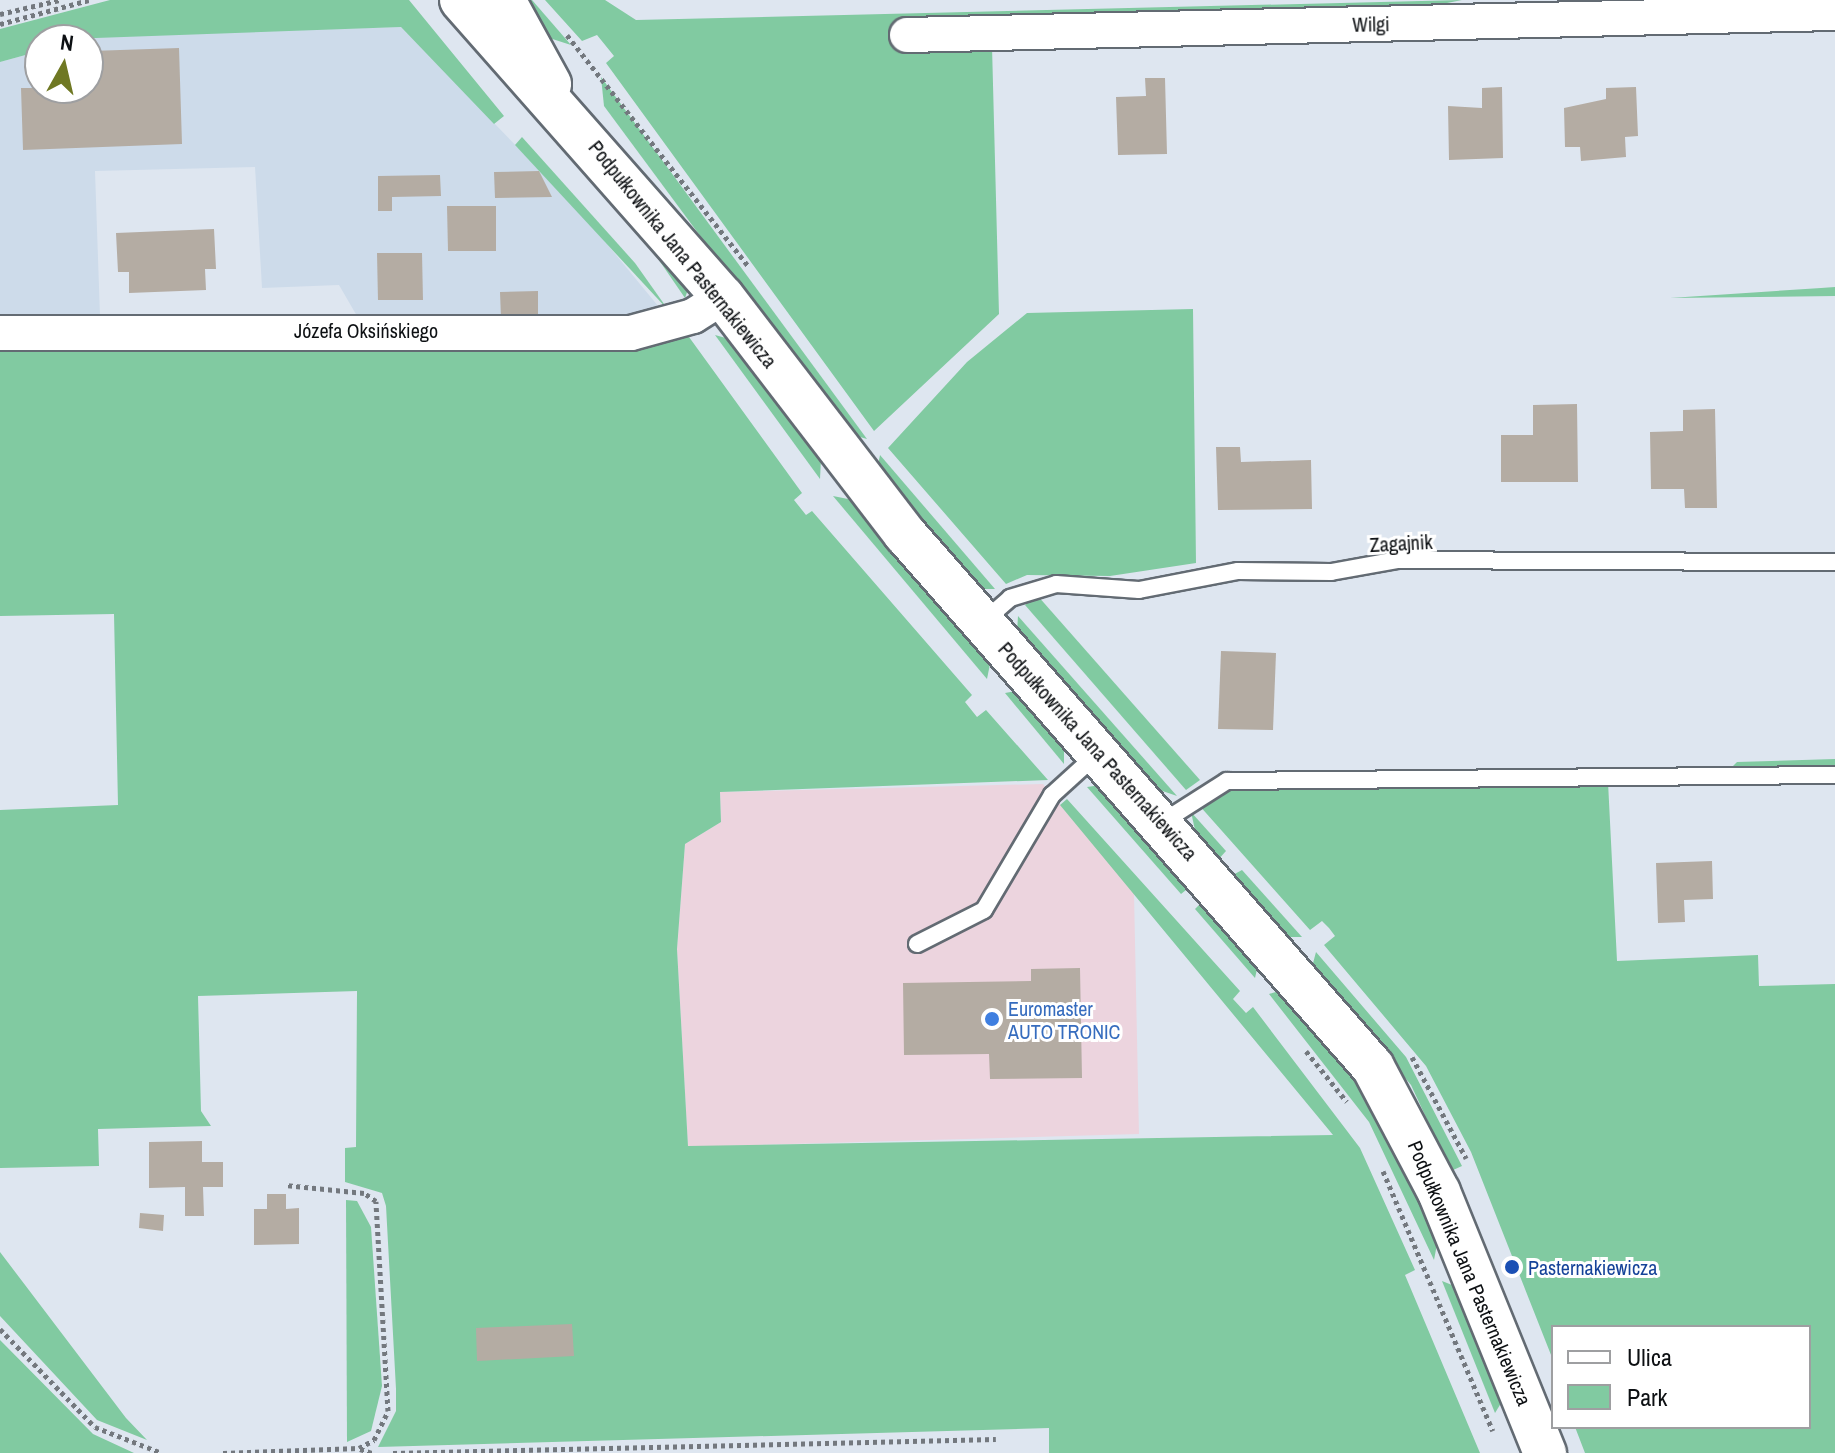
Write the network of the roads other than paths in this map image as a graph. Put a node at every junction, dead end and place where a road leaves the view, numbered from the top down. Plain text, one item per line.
1 (461, 0) edge
2 (504, 0) edge
3 (1835, 13) edge
4 (907, 35) dead end
5 (559, 103) junction
6 (723, 297) junction
7 (0, 333) edge
8 (1835, 562) edge
9 (983, 622) junction
10 (1099, 753) junction
11 (1835, 775) edge
12 (1161, 823) junction
13 (917, 944) dead end
14 (1545, 1453) edge

1 - 5 street, Podpułkownika Jana Pasternakiewicza
2 - 5 street, Podpułkownika Jana Pasternakiewicza
3 - 4 street, Wilgi
5 - 6 street, Podpułkownika Jana Pasternakiewicza
6 - 7 street, Józefa Oksińskiego
6 - 9 street, Podpułkownika Jana Pasternakiewicza
8 - 9 lane, Zagajnik
9 - 10 street, Podpułkownika Jana Pasternakiewicza
10 - 12 street, Podpułkownika Jana Pasternakiewicza
10 - 13 lane
11 - 12 lane
12 - 14 street, Podpułkownika Jana Pasternakiewicza

